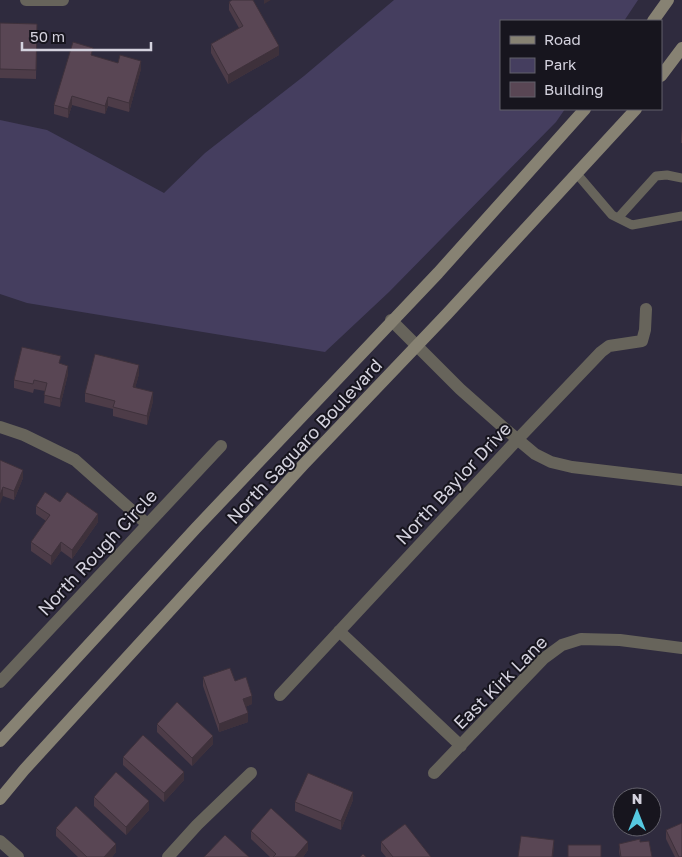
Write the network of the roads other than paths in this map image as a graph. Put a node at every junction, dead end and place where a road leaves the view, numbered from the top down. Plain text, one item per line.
1 (26, 0) edge
2 (63, 0) edge
3 (668, 0) edge
4 (655, 20) edge
5 (682, 48) edge
6 (662, 75) edge
7 (584, 110) edge
8 (635, 110) edge
9 (577, 174) junction
10 (682, 178) edge
11 (682, 216) edge
12 (618, 218) junction
13 (646, 309) dead end
14 (391, 320) junction
15 (416, 345) junction
16 (0, 427) edge
17 (517, 440) junction
18 (220, 446) dead end
19 (682, 480) edge
20 (147, 524) junction
21 (339, 631) junction
22 (682, 648) edge
23 (0, 682) edge
24 (280, 695) dead end
25 (0, 741) edge
26 (461, 746) junction
27 (251, 773) dead end
28 (434, 773) dead end
29 (0, 799) edge
30 (0, 841) edge
31 (18, 857) edge
32 (168, 857) edge

1 - 2 street
3 - 4 main road
5 - 6 main road
7 - 14 main road, North Saguaro Boulevard
8 - 9 main road, North Saguaro Boulevard
9 - 12 lane
9 - 15 main road, North Saguaro Boulevard
10 - 12 lane
11 - 12 lane
13 - 17 street, North Baylor Drive
14 - 15 street
14 - 25 main road, North Saguaro Boulevard
15 - 17 street
15 - 29 main road, North Saguaro Boulevard
16 - 20 street
17 - 19 street
17 - 21 street, North Baylor Drive
18 - 20 street, North Rough Circle
20 - 23 street, North Rough Circle
21 - 24 street, North Baylor Drive
21 - 26 street, East Kirk Lane
22 - 26 street, East Kirk Lane
26 - 28 street, East Kirk Lane
27 - 32 street
30 - 31 street

